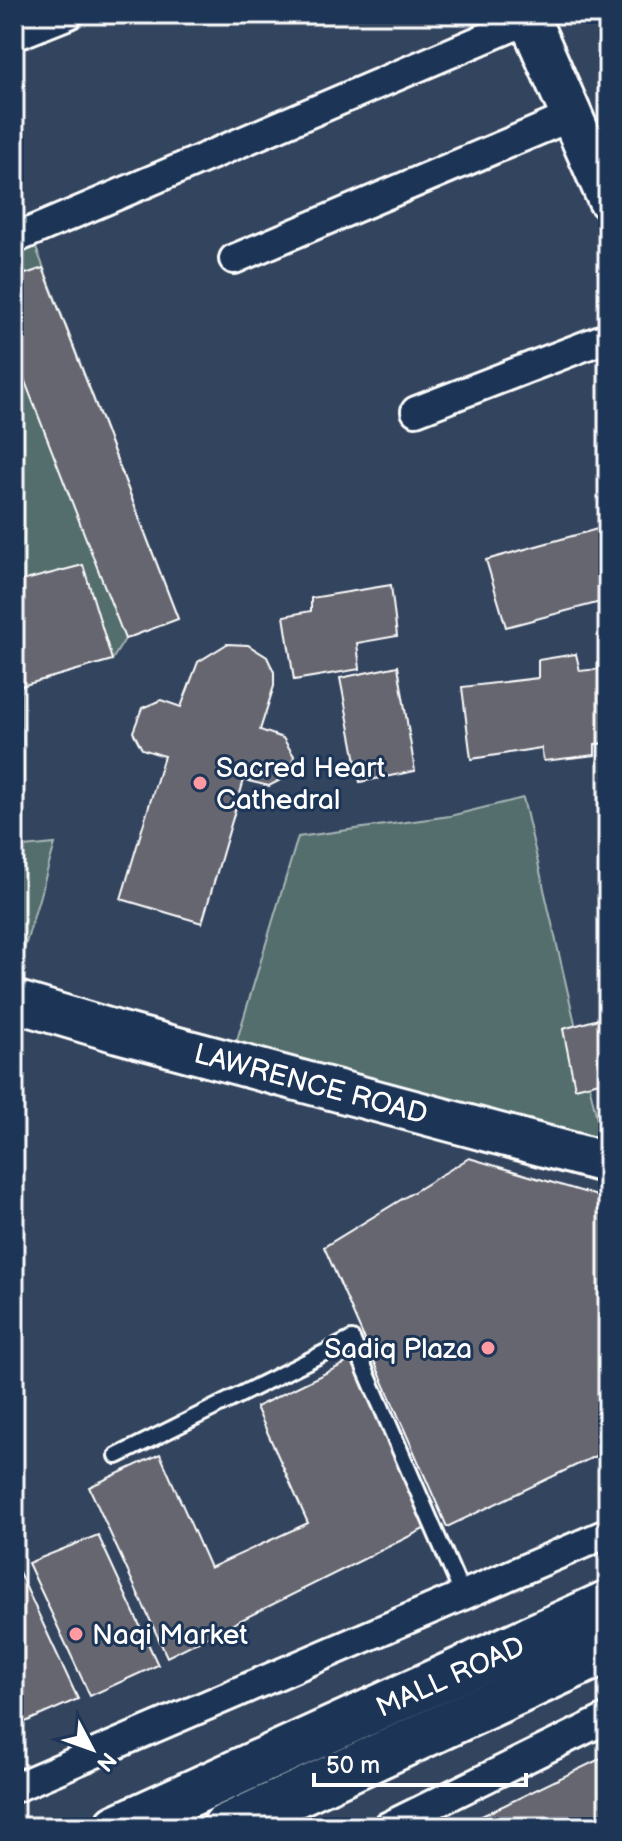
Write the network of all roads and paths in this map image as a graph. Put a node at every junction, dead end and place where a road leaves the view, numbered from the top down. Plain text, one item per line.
1 (69, 14) edge
2 (528, 17) edge
3 (19, 34) dead end
4 (572, 116) junction
5 (608, 199) edge
6 (14, 239) edge
7 (234, 259) dead end
8 (608, 337) edge
9 (416, 411) dead end
10 (14, 1001) edge
11 (608, 1164) edge
12 (117, 1456) dead end
13 (608, 1533) edge
14 (463, 1596) junction
15 (608, 1603) edge
16 (608, 1650) edge
17 (608, 1718) edge
18 (14, 1788) edge
19 (117, 1827) edge
20 (225, 1827) edge
21 (387, 1827) edge

1 - 3 street
2 - 4 main road
2 - 6 street
4 - 5 main road
4 - 7 street
8 - 9 street
10 - 11 main road, LAWRENCE ROAD
12 - 14 lane
13 - 14 street
14 - 18 street
15 - 19 main road, MALL ROAD
16 - 20 main road, MALL ROAD
17 - 21 street

